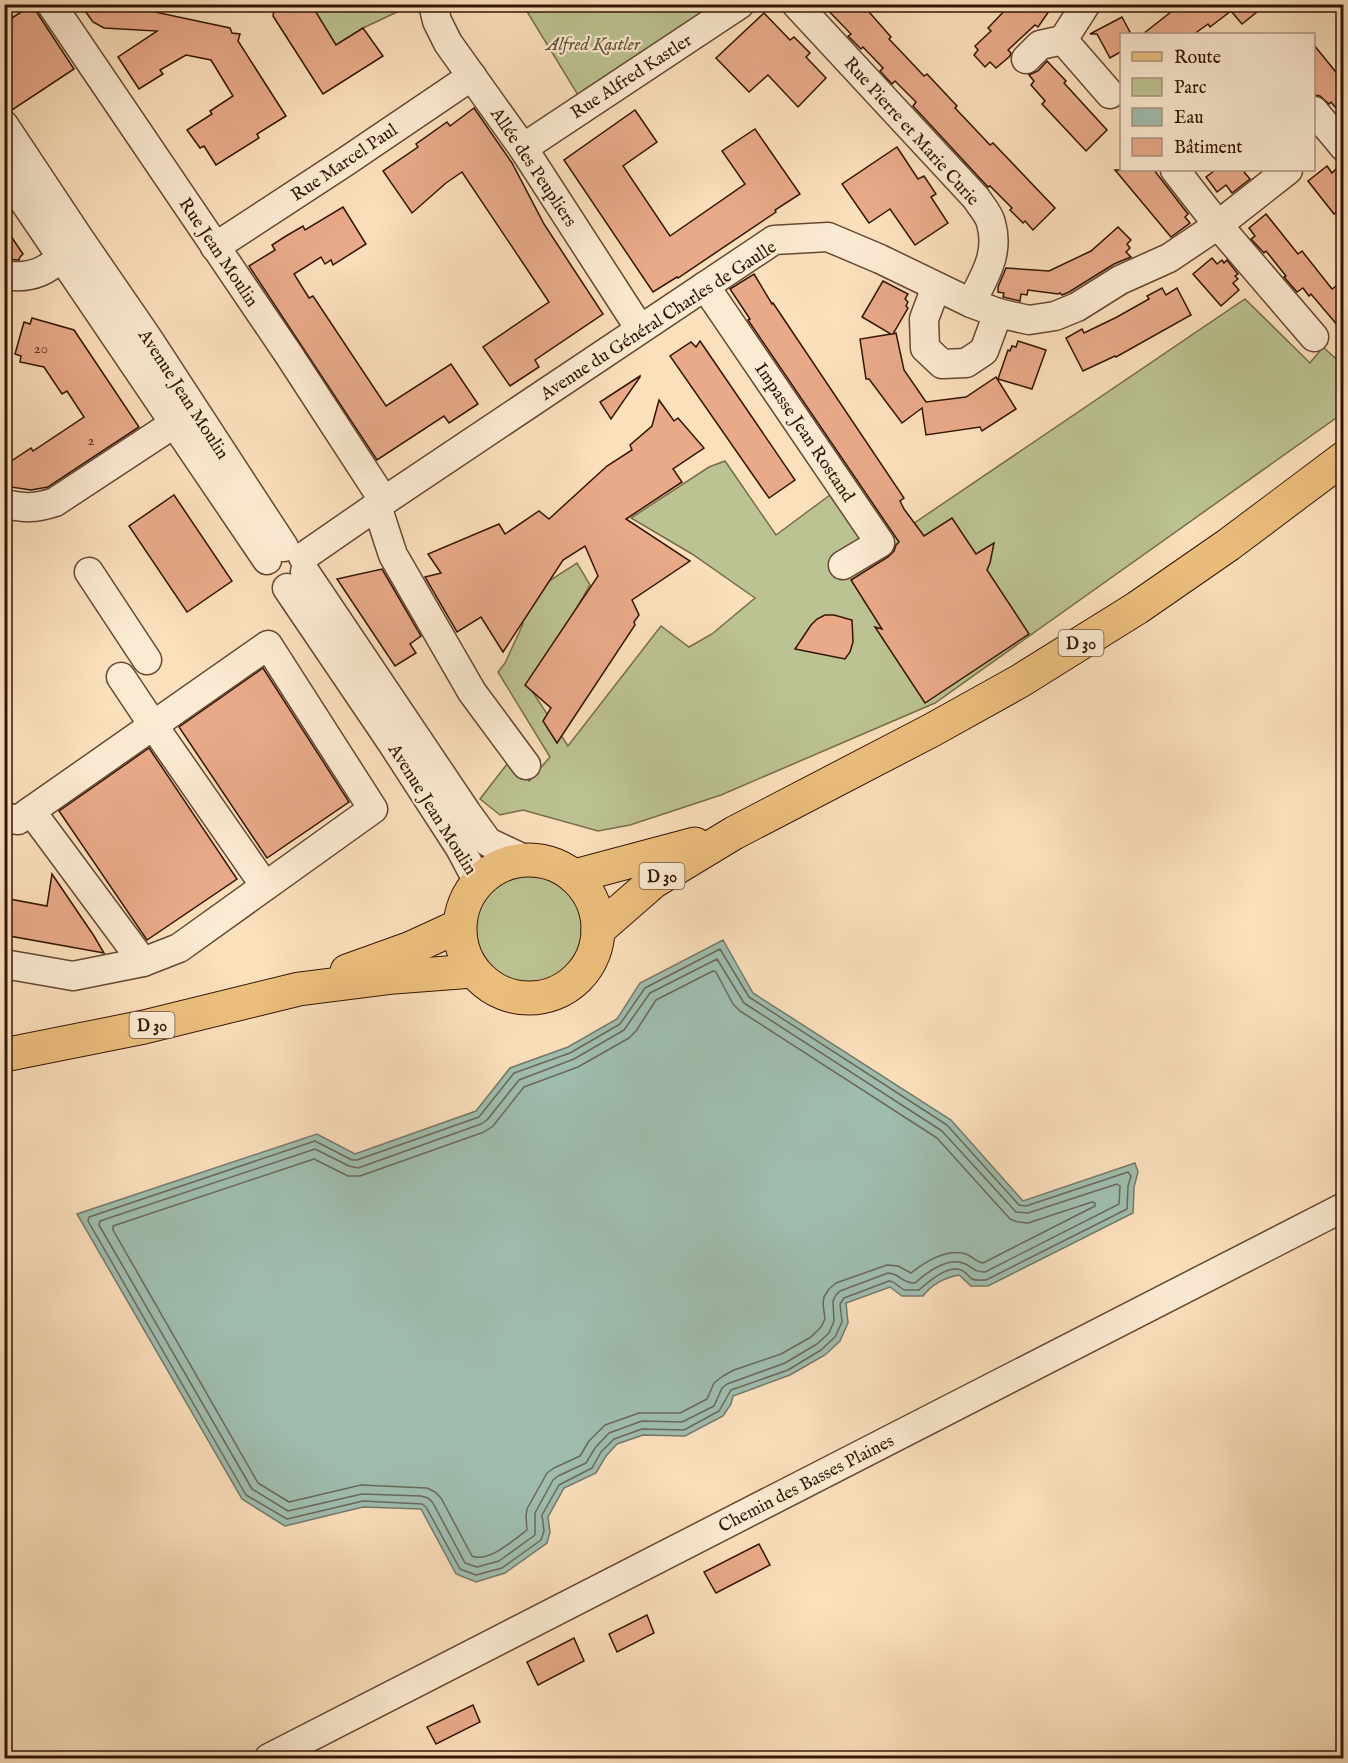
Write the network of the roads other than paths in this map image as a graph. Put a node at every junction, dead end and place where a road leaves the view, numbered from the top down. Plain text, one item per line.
1 (51, 4) edge
2 (433, 4) edge
3 (740, 4) edge
4 (795, 4) edge
5 (1086, 4) edge
6 (1063, 40) junction
7 (1026, 59) dead end
8 (472, 76) junction
9 (1110, 94) dead end
10 (1315, 112) edge
11 (4, 125) edge
12 (1333, 139) edge
13 (524, 148) junction
14 (1176, 171) edge
15 (1287, 171) edge
16 (4, 172) edge
17 (1218, 225) junction
18 (215, 247) junction
19 (72, 250) junction
20 (4, 275) edge
21 (705, 286) junction
22 (936, 287) junction
23 (970, 303) junction
24 (998, 313) junction
25 (640, 329) junction
26 (1314, 337) dead end
27 (175, 423) junction
28 (1344, 458) edge
29 (380, 503) junction
30 (4, 504) edge
31 (289, 565) junction
32 (843, 565) dead end
33 (89, 572) dead end
34 (147, 660) dead end
35 (122, 677) dead end
36 (153, 725) junction
37 (526, 765) dead end
38 (18, 814) edge
39 (734, 832) junction
40 (524, 859) junction
41 (574, 876) junction
42 (478, 882) junction
43 (265, 886) junction
44 (459, 926) junction
45 (598, 930) junction
46 (143, 962) junction
47 (4, 964) edge
48 (473, 971) junction
49 (299, 989) junction
50 (4, 1055) edge
51 (1344, 1207) edge
52 (269, 1758) edge

1 - 18 street, Rue Jean Moulin
2 - 8 street, Allée des Peupliers
3 - 13 street, Rue Alfred Kastler
4 - 23 street, Rue Pierre et Marie Curie
5 - 6 street
6 - 7 street
6 - 9 street
8 - 13 street, Allée des Peupliers
8 - 18 street, Rue Marcel Paul
10 - 12 street
11 - 19 street, Avenue Jean Moulin
13 - 25 street, Allée des Peupliers
14 - 17 street
15 - 17 street, Avenue du Général Charles de Gaulle
16 - 19 street, Avenue Jean Moulin
17 - 24 street, Avenue du Général Charles de Gaulle
17 - 26 street
18 - 29 street, Rue Jean Moulin
19 - 20 street
19 - 27 street, Avenue Jean Moulin
19 - 31 street, Avenue Jean Moulin
21 - 22 street, Avenue du Général Charles de Gaulle
21 - 25 street, Avenue du Général Charles de Gaulle
21 - 32 street, Impasse Jean Rostand
22 - 23 street, Avenue du Général Charles de Gaulle
22 - 24 street
23 - 24 street, Avenue du Général Charles de Gaulle
25 - 29 street, Avenue du Général Charles de Gaulle
27 - 30 street
27 - 31 street, Avenue Jean Moulin
28 - 39 main road, D 30
29 - 31 street, Avenue du Général Charles de Gaulle
29 - 37 street, Rue Jean Moulin
31 - 40 street, Avenue Jean Moulin
31 - 42 street, Avenue Jean Moulin
33 - 34 street
35 - 36 street
36 - 38 street
36 - 43 street
36 - 43 street
38 - 46 street
39 - 41 main road, D 30
39 - 45 main road, D 30
40 - 41 main road
40 - 42 main road
41 - 45 main road
42 - 44 main road
43 - 46 street
44 - 48 main road
44 - 49 main road, D 30
45 - 48 main road
46 - 47 street
48 - 49 main road, D 30
49 - 50 main road, D 30
51 - 52 street, Chemin des Basses Plaines

